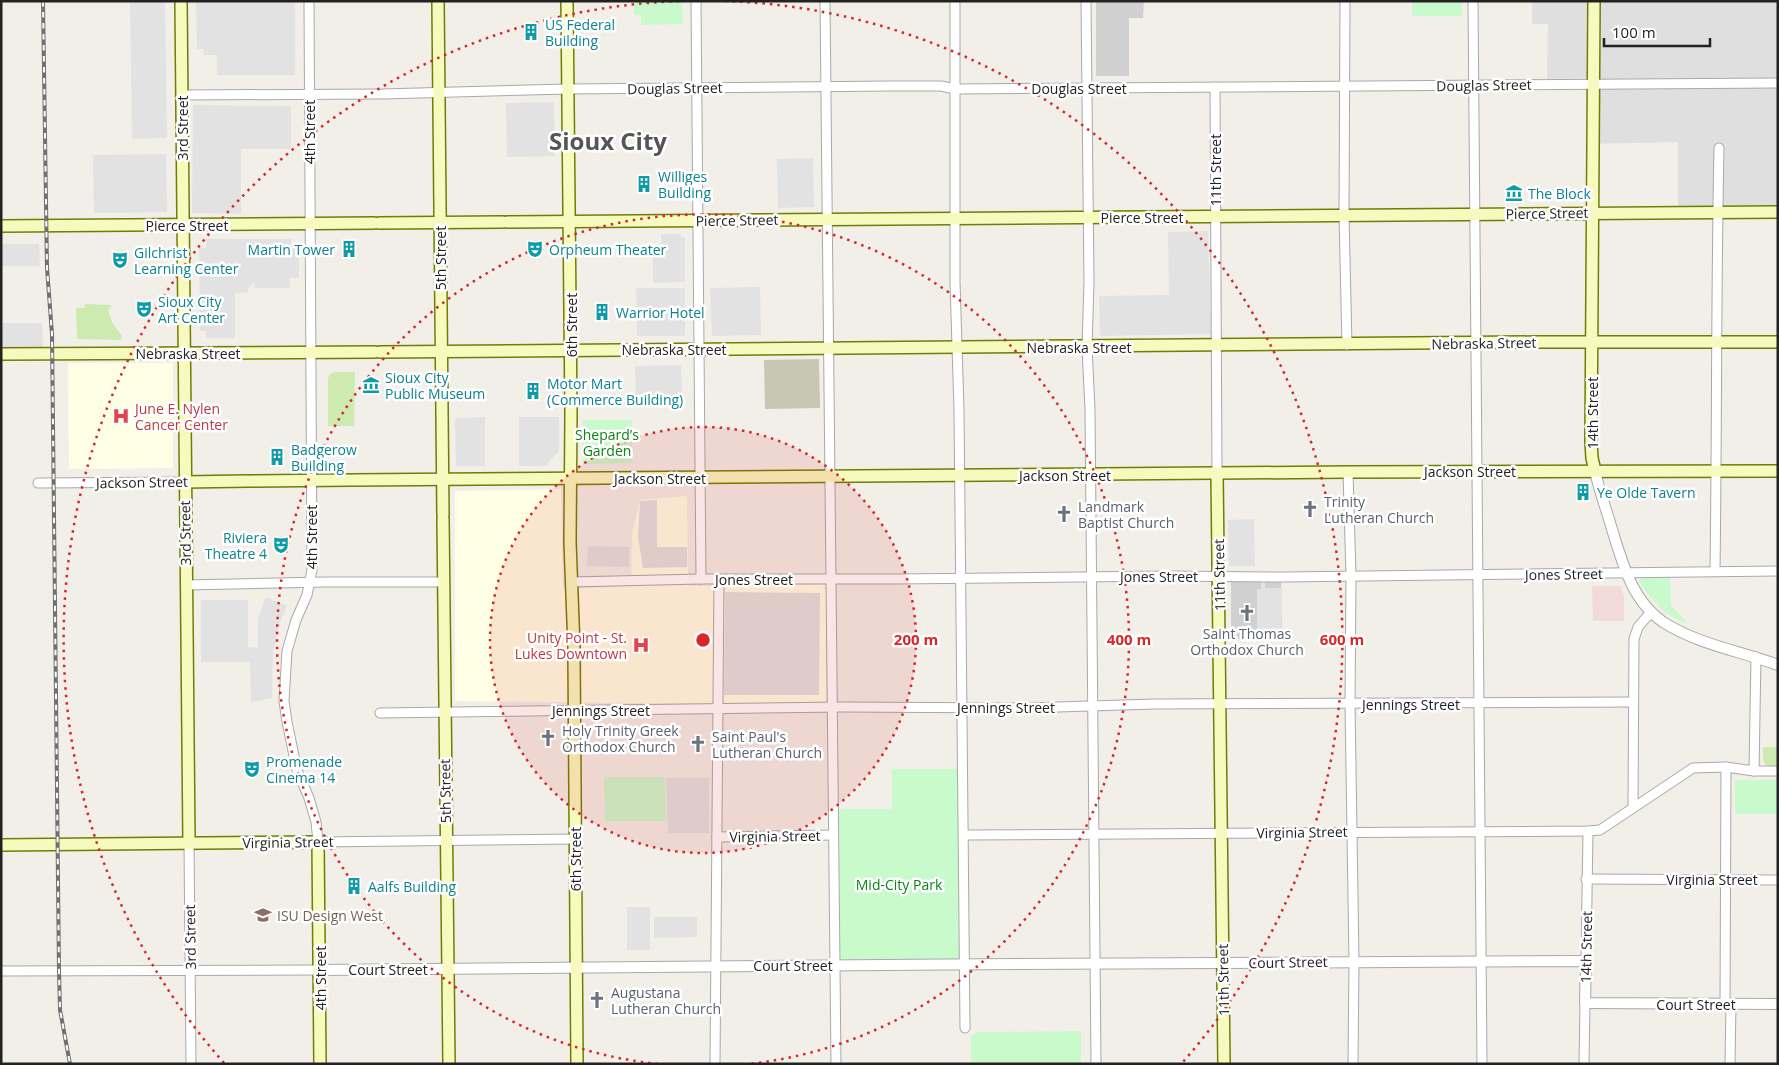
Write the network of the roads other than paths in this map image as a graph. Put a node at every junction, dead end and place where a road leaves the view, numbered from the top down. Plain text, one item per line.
1 (181, 1) edge
2 (309, 1) edge
3 (438, 1) edge
4 (567, 1) edge
5 (696, 1) edge
6 (825, 1) edge
7 (955, 1) edge
8 (1086, 1) edge
9 (1345, 1) edge
10 (1473, 1) edge
11 (1594, 1) edge
12 (1778, 83) edge
13 (1345, 85) junction
14 (1473, 85) junction
15 (1593, 85) junction
16 (826, 87) junction
17 (1215, 87) junction
18 (697, 88) junction
19 (1087, 88) junction
20 (568, 89) junction
21 (955, 89) junction
22 (439, 93) junction
23 (182, 95) junction
24 (309, 95) junction
25 (1719, 148) dead end
26 (1717, 212) junction
27 (1778, 212) edge
28 (1592, 213) junction
29 (1475, 214) junction
30 (1344, 215) junction
31 (1088, 217) junction
32 (1215, 217) junction
33 (828, 219) junction
34 (956, 219) junction
35 (698, 221) junction
36 (440, 222) junction
37 (569, 222) junction
38 (310, 224) junction
39 (183, 225) junction
40 (1, 226) edge
41 (1778, 342) edge
42 (1592, 343) junction
43 (1716, 343) junction
44 (1475, 344) junction
45 (1347, 345) junction
46 (1087, 346) junction
47 (1217, 346) junction
48 (956, 347) junction
49 (829, 348) junction
50 (699, 349) junction
51 (571, 350) junction
52 (441, 352) junction
53 (184, 353) junction
54 (310, 353) junction
55 (1, 354) edge
56 (1778, 470) edge
57 (1477, 471) junction
58 (1595, 471) junction
59 (1716, 471) junction
60 (1348, 472) junction
61 (1090, 474) junction
62 (1217, 474) junction
63 (960, 476) junction
64 (830, 477) junction
65 (571, 478) junction
66 (700, 478) junction
67 (312, 480) junction
68 (442, 480) junction
69 (184, 482) junction
70 (38, 483) dead end
71 (1715, 571) junction
72 (1778, 572) edge
73 (1626, 574) junction
74 (1477, 575) junction
75 (1092, 576) junction
76 (1219, 576) junction
77 (1351, 576) junction
78 (961, 578) junction
79 (701, 579) junction
80 (719, 579) junction
81 (830, 579) junction
82 (443, 582) junction
83 (571, 582) junction
84 (310, 583) junction
85 (186, 585) junction
86 (1651, 612) junction
87 (1756, 657) junction
88 (1778, 665) edge
89 (1633, 702) junction
90 (1220, 704) junction
91 (1350, 704) junction
92 (1479, 704) junction
93 (962, 707) junction
94 (1092, 707) junction
95 (832, 708) junction
96 (718, 709) junction
97 (574, 710) junction
98 (444, 712) junction
99 (380, 713) dead end
100 (1726, 767) junction
101 (1754, 771) junction
102 (1778, 772) edge
103 (1633, 807) junction
104 (1352, 831) junction
105 (1588, 831) junction
106 (1480, 832) junction
107 (833, 834) junction
108 (964, 834) junction
109 (1094, 834) junction
110 (1221, 834) junction
111 (717, 837) junction
112 (575, 839) junction
113 (446, 841) junction
114 (318, 842) junction
115 (188, 844) junction
116 (1, 845) edge
117 (1586, 879) junction
118 (1726, 880) junction
119 (1778, 880) edge
120 (1480, 960) junction
121 (1354, 961) junction
122 (1586, 961) junction
123 (965, 964) junction
124 (1095, 964) junction
125 (1222, 964) junction
126 (834, 965) junction
127 (716, 966) junction
128 (576, 967) junction
129 (447, 969) junction
130 (319, 970) junction
131 (1, 971) edge
132 (190, 971) junction
133 (1585, 1003) junction
134 (1728, 1004) junction
135 (1778, 1004) edge
136 (965, 1028) dead end
137 (191, 1064) edge
138 (320, 1064) edge
139 (449, 1064) edge
140 (577, 1064) edge
141 (715, 1064) edge
142 (836, 1064) edge
143 (1096, 1064) edge
144 (1224, 1064) edge
145 (1353, 1064) edge
146 (1482, 1064) edge
147 (1584, 1064) edge
148 (1730, 1064) edge

1 - 23 main road, 3rd Street
2 - 24 street, 4th Street
3 - 22 main road, 5th Street
4 - 20 main road, 6th Street
5 - 18 street
6 - 16 street
7 - 21 street
8 - 19 street
9 - 13 street
10 - 14 street
11 - 15 main road, 14th Street
12 - 15 street, Douglas Street
13 - 14 street, Douglas Street
13 - 17 street, Douglas Street
13 - 30 street
14 - 15 street, Douglas Street
14 - 29 street
15 - 28 main road, 14th Street
16 - 18 street, Douglas Street
16 - 21 street, Douglas Street
16 - 33 street
17 - 19 street, Douglas Street
17 - 32 street, 11th Street
18 - 20 street, Douglas Street
18 - 35 street
19 - 21 street, Douglas Street
19 - 31 street
20 - 22 street, Douglas Street
20 - 37 main road, 6th Street
21 - 34 street
22 - 24 street, Douglas Street
22 - 36 main road, 5th Street
23 - 24 street, Douglas Street
23 - 39 main road, 3rd Street
24 - 38 street, 4th Street
25 - 26 street
26 - 27 main road, Pierce Street
26 - 28 main road, Pierce Street
26 - 43 street
28 - 29 main road, Pierce Street
28 - 42 main road, 14th Street
29 - 30 main road, Pierce Street
29 - 44 street
30 - 32 main road, Pierce Street
30 - 45 street
31 - 32 main road, Pierce Street
31 - 34 main road, Pierce Street
31 - 46 street
32 - 47 street, 11th Street
33 - 34 main road, Pierce Street
33 - 35 main road, Pierce Street
33 - 49 street
34 - 48 street
35 - 37 main road, Pierce Street
35 - 50 street
36 - 37 main road, Pierce Street
36 - 38 main road, Pierce Street
36 - 52 main road, 5th Street
37 - 51 main road, 6th Street
38 - 39 main road, Pierce Street
38 - 54 street, 4th Street
39 - 40 main road, Pierce Street
39 - 53 main road, 3rd Street
41 - 43 main road, Nebraska Street
42 - 43 main road, Nebraska Street
42 - 44 main road, Nebraska Street
42 - 58 main road, 14th Street
43 - 59 street
44 - 45 main road, Nebraska Street
44 - 57 street
45 - 47 main road, Nebraska Street
46 - 47 main road, Nebraska Street
46 - 48 main road, Nebraska Street
46 - 61 street
47 - 62 street, 11th Street
48 - 49 main road, Nebraska Street
48 - 63 street
49 - 50 main road, Nebraska Street
49 - 64 street
50 - 51 main road, Nebraska Street
50 - 66 street
51 - 52 main road, Nebraska Street
51 - 65 main road, 6th Street
52 - 54 main road, Nebraska Street
52 - 68 main road, 5th Street
53 - 54 main road, Nebraska Street
53 - 55 main road, Nebraska Street
53 - 69 main road, 3rd Street
54 - 67 street, 4th Street
56 - 59 main road, Jackson Street
57 - 58 main road, Jackson Street
57 - 60 main road, Jackson Street
57 - 74 street
58 - 59 main road, Jackson Street
58 - 73 street, 14th Street
59 - 71 street
60 - 62 main road, Jackson Street
60 - 77 street
61 - 62 main road, Jackson Street
61 - 63 main road, Jackson Street
61 - 75 street
62 - 76 main road, 11th Street
63 - 64 main road, Jackson Street
63 - 78 street
64 - 66 main road, Jackson Street
64 - 81 street
65 - 66 main road, Jackson Street
65 - 68 main road, Jackson Street
65 - 83 main road, 6th Street
66 - 79 street
67 - 68 main road, Jackson Street
67 - 69 main road, Jackson Street
67 - 84 street, 4th Street
68 - 82 main road, 5th Street
69 - 70 street, Jackson Street
69 - 85 main road, 3rd Street
71 - 72 street, Jones Street
71 - 73 street, Jones Street
73 - 74 street, Jones Street
73 - 86 street, 14th Street
74 - 77 street, Jones Street
74 - 92 street
75 - 76 street, Jones Street
75 - 78 street, Jones Street
75 - 94 street
76 - 77 street, Jones Street
76 - 90 main road, 11th Street
77 - 91 street
78 - 81 street, Jones Street
78 - 93 street
79 - 80 street, Jones Street
79 - 83 street, Jones Street
80 - 81 street, Jones Street
80 - 96 street
81 - 95 street
82 - 84 street
82 - 98 main road, 5th Street
83 - 97 main road, 6th Street
84 - 85 street
84 - 114 street, 4th Street
85 - 115 main road, 3rd Street
86 - 87 street
86 - 89 street
87 - 88 street
87 - 101 street
89 - 92 street, Jennings Street
89 - 103 street
90 - 91 street, Jennings Street
90 - 94 street, Jennings Street
90 - 110 main road, 11th Street
91 - 92 street, Jennings Street
91 - 104 street
92 - 106 street
93 - 94 street, Jennings Street
93 - 95 street, Jennings Street
93 - 108 street
94 - 109 street
95 - 96 street, Jennings Street
95 - 107 street
96 - 97 street, Jennings Street
96 - 111 street
97 - 98 street, Jennings Street
97 - 112 main road, 6th Street
98 - 99 street, Jennings Street
98 - 113 main road, 5th Street
100 - 101 street, Virginia Street
100 - 103 street, Virginia Street
100 - 118 street
101 - 102 street, Virginia Street
103 - 105 street, Virginia Street
104 - 106 street, Virginia Street
104 - 110 street, Virginia Street
104 - 121 street
105 - 106 street, Virginia Street
105 - 117 street, 14th Street
106 - 120 street
107 - 111 street, Virginia Street
107 - 126 street
108 - 109 street, Virginia Street
108 - 123 street
109 - 110 street, Virginia Street
109 - 124 street
110 - 125 main road, 11th Street
111 - 127 street
112 - 113 street, Virginia Street
112 - 128 main road, 6th Street
113 - 114 street, Virginia Street
113 - 129 main road, 5th Street
114 - 115 main road, Virginia Street
114 - 130 main road, 4th Street
115 - 116 main road, Virginia Street
115 - 132 street, 3rd Street
117 - 118 street, Virginia Street
117 - 122 street, 14th Street
118 - 119 street, Virginia Street
118 - 134 street
120 - 121 street, Court Street
120 - 122 street, Court Street
120 - 146 street
121 - 125 street, Court Street
121 - 145 street
122 - 133 street, 14th Street
123 - 124 street, Court Street
123 - 126 street, Court Street
123 - 136 street
124 - 125 street, Court Street
124 - 143 street
125 - 144 main road, 11th Street
126 - 127 street, Court Street
126 - 142 street
127 - 128 street, Court Street
127 - 141 street
128 - 129 street, Court Street
128 - 140 main road, 6th Street
129 - 130 street, Court Street
129 - 139 main road, 5th Street
130 - 132 street, Court Street
130 - 138 main road, 4th Street
131 - 132 street, Court Street
132 - 137 street, 3rd Street
133 - 134 street, Court Street
133 - 147 street, 14th Street
134 - 135 street, Court Street
134 - 148 street

